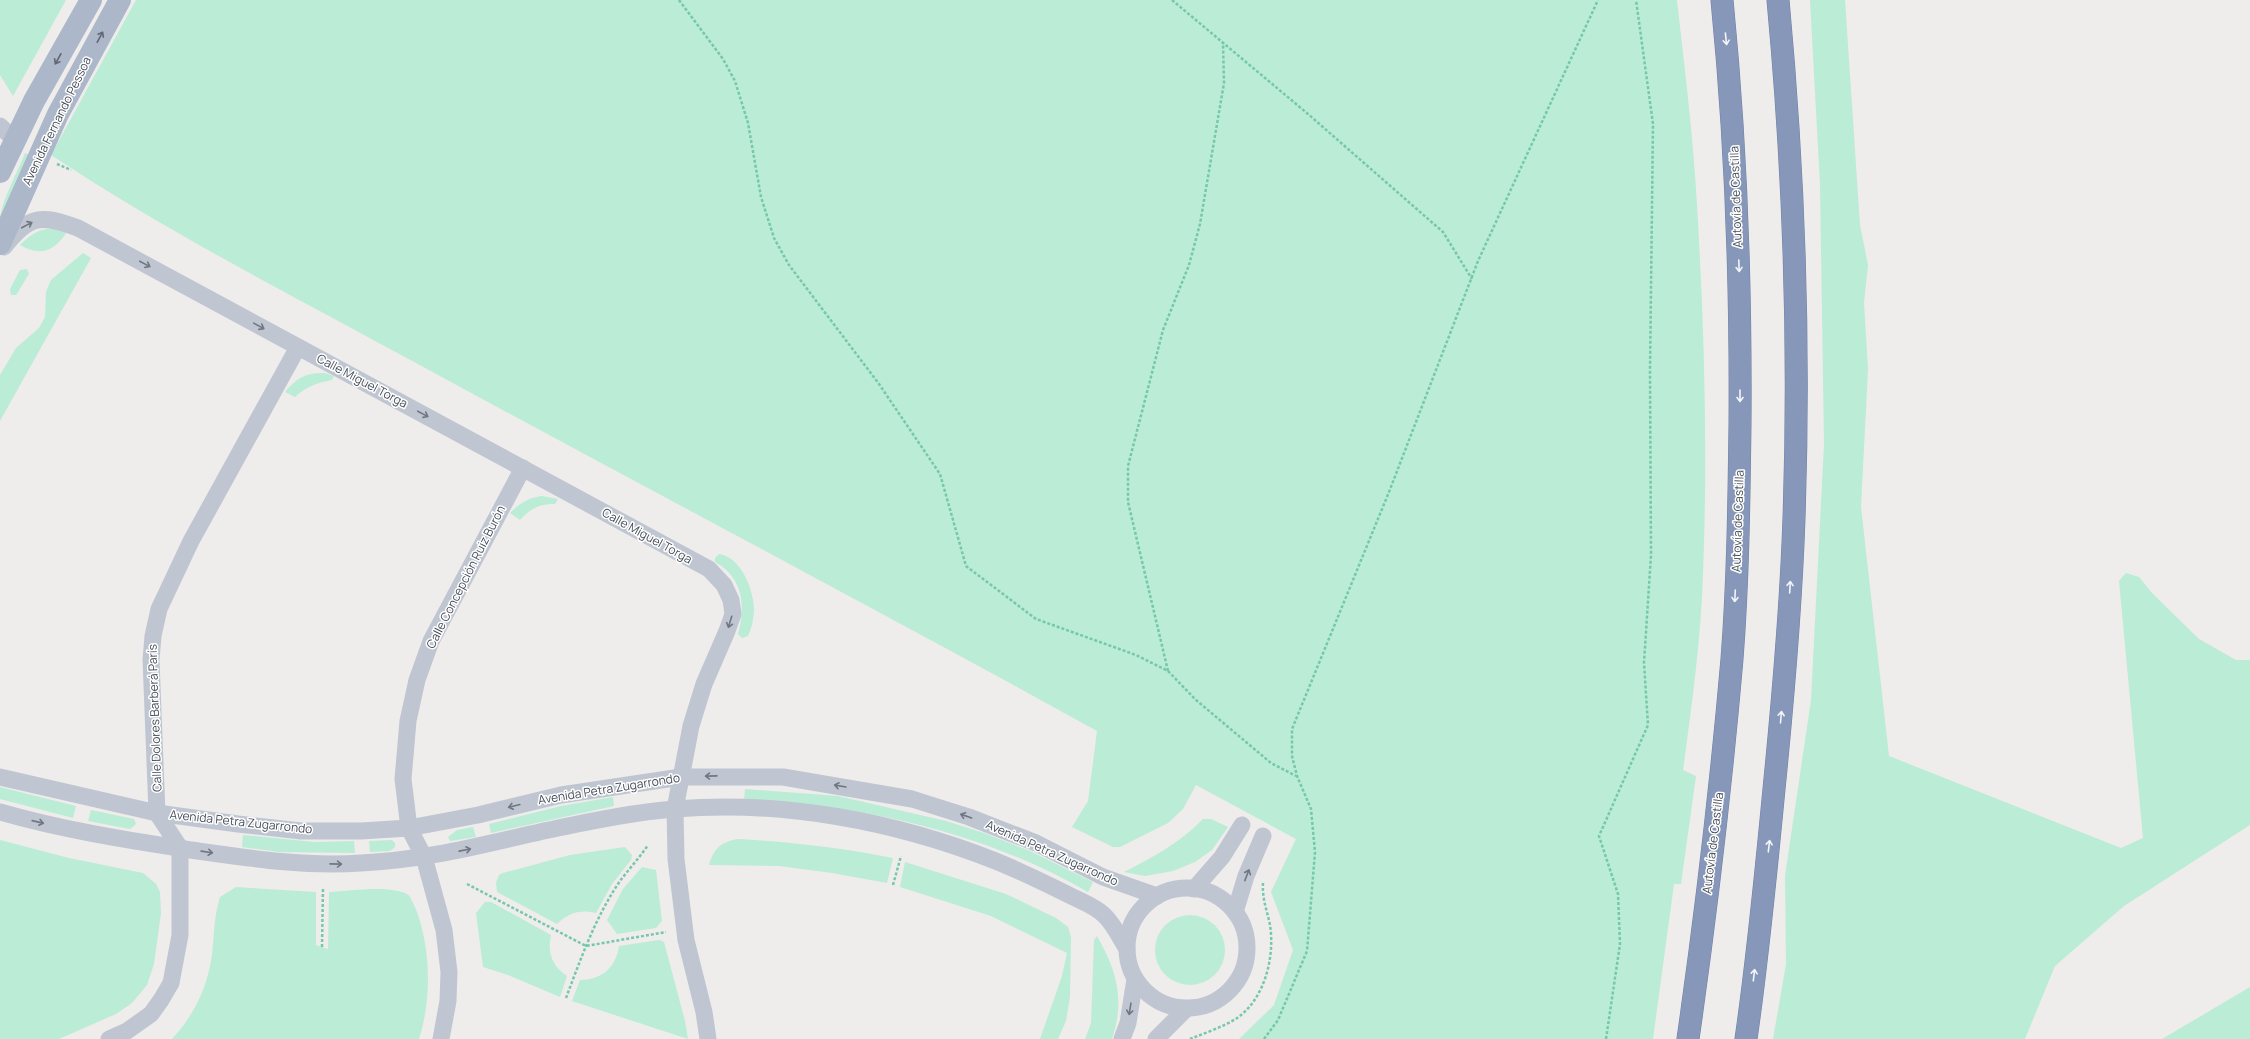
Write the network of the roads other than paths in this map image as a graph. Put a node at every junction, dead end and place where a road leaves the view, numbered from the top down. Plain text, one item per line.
1 (91, 0) edge
2 (120, 0) edge
3 (1722, 0) edge
4 (1778, 0) edge
5 (0, 126) edge
6 (16, 141) junction
7 (0, 172) edge
8 (0, 244) edge
9 (0, 252) edge
10 (298, 347) junction
11 (523, 468) junction
12 (0, 777) edge
13 (681, 777) junction
14 (675, 809) junction
15 (0, 812) edge
16 (157, 813) junction
17 (1242, 825) dead end
18 (409, 828) junction
19 (1263, 836) dead end
20 (180, 848) junction
21 (424, 858) junction
22 (1194, 889) junction
23 (1157, 896) junction
24 (1235, 912) junction
25 (1127, 949) junction
26 (1135, 979) junction
27 (1186, 1009) junction
28 (109, 1039) edge
29 (441, 1039) edge
30 (708, 1039) edge
31 (1122, 1039) edge
32 (1156, 1039) edge
33 (1688, 1039) edge
34 (1746, 1039) edge

1 -> 6 main road
8 -> 2 main road, Avenida Fernando Pessoa
3 -> 33 highway, Autovía de Castilla
34 -> 4 highway
5 - 6 street
6 - 7 main road
9 -> 10 street, Calle Miguel Torga
10 -> 11 street, Calle Miguel Torga
10 - 16 street, Calle Dolores Barberá París
11 -> 13 street, Calle Miguel Torga
11 - 18 street, Calle Concepción Ruiz Burón
12 - 16 street, Avenida Petra Zugarrondo
13 - 14 street
13 -> 18 street, Avenida Petra Zugarrondo
23 -> 13 street, Avenida Petra Zugarrondo
21 -> 14 street
14 - 25 street
14 - 30 street
15 -> 20 street
16 - 18 street, Avenida Petra Zugarrondo
16 - 20 street
17 - 22 street
18 - 21 street, Calle Concepción Ruiz Burón
24 -> 19 street
20 -> 21 street
20 - 28 street
21 - 29 street, Calle Concepción Ruiz Burón
22 - 23 street
22 - 24 street
23 - 25 street
24 - 27 street
25 - 26 street
26 - 27 street
26 -> 31 street
27 - 32 street

